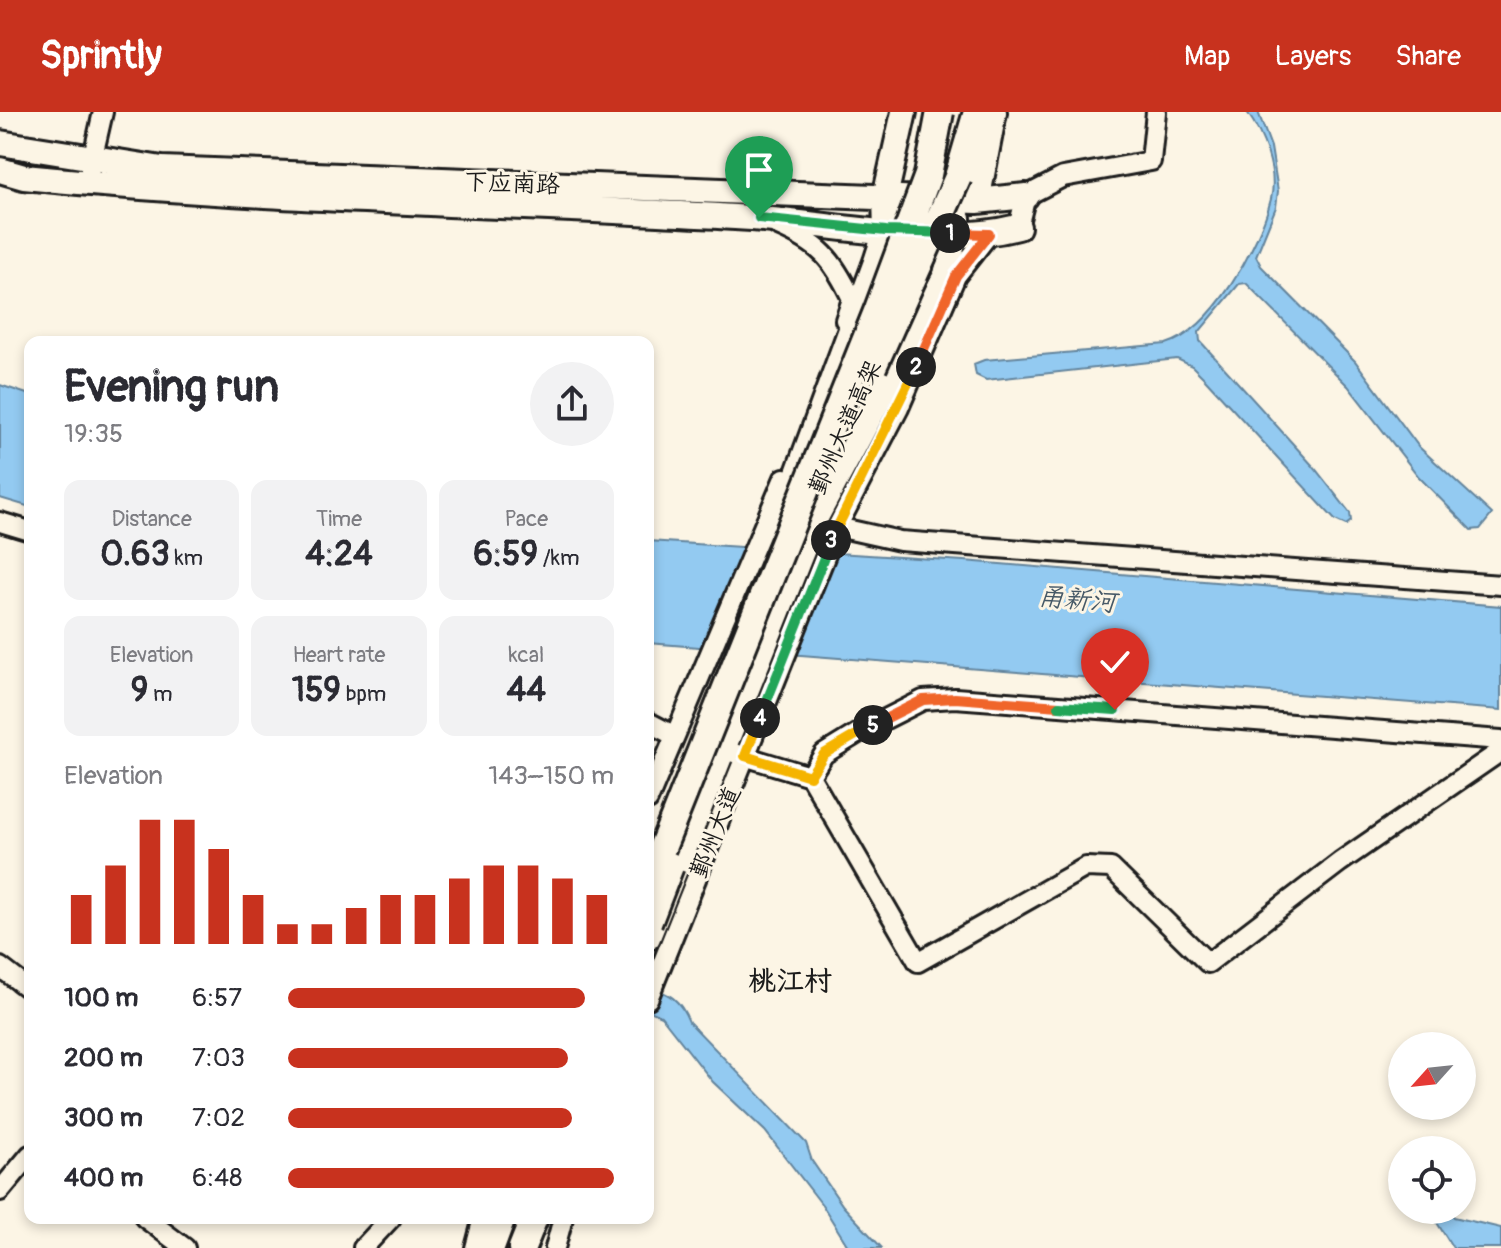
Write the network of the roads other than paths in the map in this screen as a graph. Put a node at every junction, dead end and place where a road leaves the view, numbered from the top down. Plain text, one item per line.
1 (103, 112) edge
2 (904, 112) edge
3 (940, 112) edge
4 (977, 112) edge
5 (994, 112) edge
6 (1156, 112) edge
7 (0, 143) edge
8 (92, 158) junction
9 (0, 170) edge
10 (87, 183) junction
11 (1026, 196) junction
12 (885, 197) junction
13 (970, 200) junction
14 (759, 218) junction
15 (1018, 227) joint
16 (886, 231) junction
17 (954, 233) junction
18 (989, 234) junction
19 (0, 522) edge
20 (826, 524) junction
21 (24, 529) edge
22 (770, 531) junction
23 (1501, 585) edge
24 (706, 683) junction
25 (654, 725) edge
26 (675, 736) junction
27 (1501, 740) edge
28 (1501, 751) edge
29 (735, 753) junction
30 (810, 776) junction
31 (654, 786) edge
32 (654, 838) edge
33 (654, 868) edge
34 (654, 907) edge
35 (654, 924) edge
36 (0, 967) edge
37 (654, 982) edge
38 (24, 985) edge
39 (24, 1162) edge
40 (0, 1191) edge
41 (153, 1224) edge
42 (385, 1224) edge
43 (481, 1224) edge
44 (501, 1224) edge
45 (518, 1224) edge
46 (533, 1224) edge
47 (561, 1224) edge
48 (185, 1248) edge
49 (363, 1248) edge
50 (475, 1248) edge
51 (492, 1248) edge
52 (511, 1248) edge
53 (525, 1248) edge
54 (555, 1248) edge

1 - 8 street
2 - 12 main road
3 - 33 highway, 鄞州大道高架, bridge
4 - 34 highway, 鄞州大道高架, bridge
5 - 13 main road, 鄞州大道
6 - 11 street
7 - 8 main road, 下应南路
8 - 10 street
8 - 12 main road, 下应南路
9 - 10 main road, 下应南路
10 - 14 main road, 下应南路
11 - 13 main road, 下应南路
11 - 15 street
12 - 13 main road, 下应南路
12 - 16 main road
13 - 17 main road, 鄞州大道
14 - 16 main road, 下应南路
14 - 22 street
15 - 18 main road, 下应南路
16 - 17 main road, 下应南路
16 - 22 main road
17 - 18 main road, 下应南路
17 - 20 main road, 鄞州大道
18 - 20 street, 鄞州大道
19 - 21 street
20 - 23 street
20 - 29 main road, 鄞州大道
22 - 24 main road
24 - 26 street
24 - 32 main road
25 - 26 street
26 - 31 street
27 - 30 street
28 - 30 street
29 - 30 street
29 - 35 main road, 鄞州大道
29 - 37 street, 鄞州大道
36 - 38 street
39 - 40 street
41 - 48 street
42 - 49 street
43 - 50 street
44 - 51 main road
45 - 52 highway
46 - 53 highway
47 - 54 street

